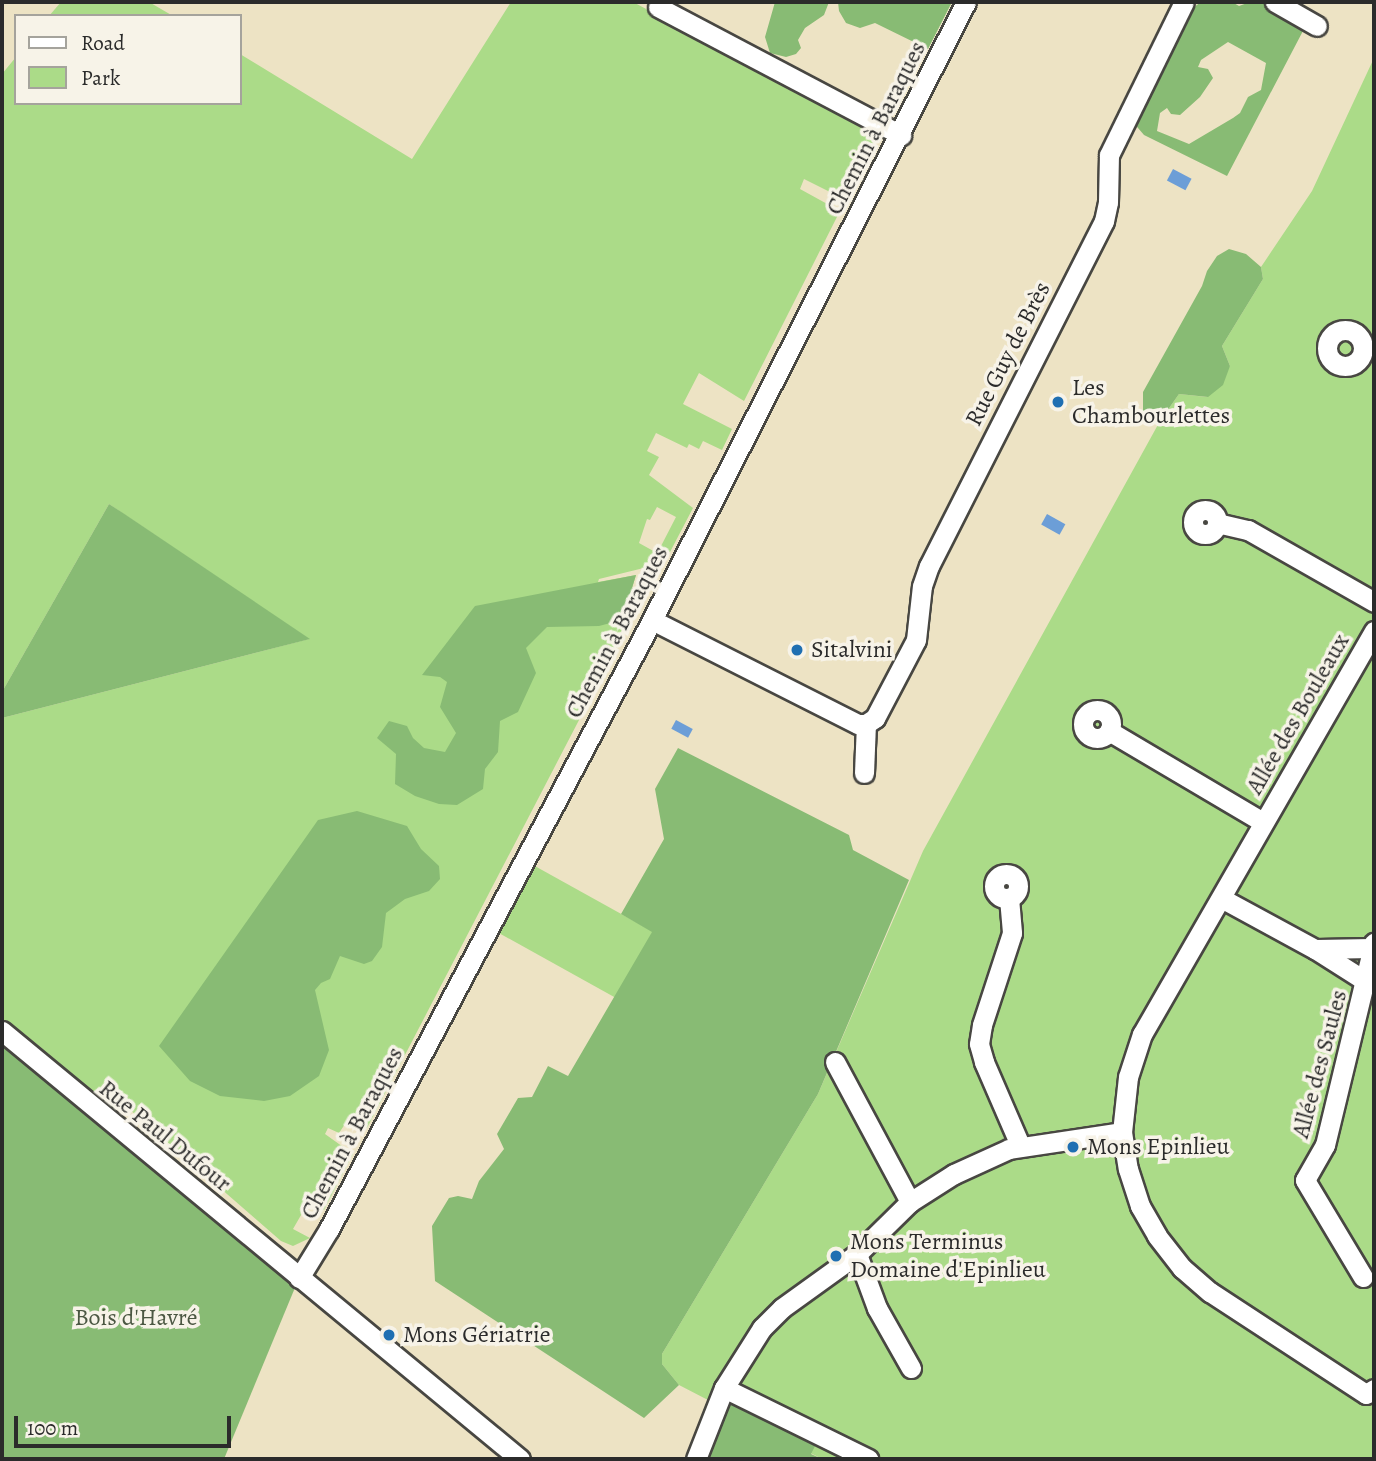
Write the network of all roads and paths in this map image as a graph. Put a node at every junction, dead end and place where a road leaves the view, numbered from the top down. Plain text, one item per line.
1 (966, 2) edge
2 (1184, 2) edge
3 (1275, 2) edge
4 (658, 7) dead end
5 (1317, 26) dead end
6 (901, 135) junction
7 (1217, 523) dead end
8 (1374, 602) edge
9 (652, 620) junction
10 (1374, 631) edge
11 (866, 724) junction
12 (1109, 731) dead end
13 (864, 773) dead end
14 (1263, 822) junction
15 (1009, 898) dead end
16 (1221, 898) junction
17 (1373, 946) edge
18 (1315, 949) junction
19 (1368, 976) junction
20 (2, 1031) edge
21 (835, 1062) dead end
22 (1122, 1132) junction
23 (1020, 1145) junction
24 (910, 1202) junction
25 (857, 1254) junction
26 (1363, 1277) dead end
27 (299, 1278) junction
28 (911, 1368) dead end
29 (724, 1388) junction
30 (1374, 1389) edge
31 (520, 1459) edge
32 (696, 1459) edge
33 (868, 1459) edge

1 - 6 street, Chemin à Baraques
2 - 11 street, Rue Guy de Brès
3 - 5 street
4 - 6 street
6 - 9 street, Chemin à Baraques
7 - 8 street
9 - 11 street
9 - 27 street, Chemin à Baraques
10 - 14 street, Allée des Bouleaux
11 - 13 street
12 - 14 street, Allée des Bouleaux
14 - 16 street, Allée des Bouleaux
15 - 23 street
16 - 18 street
16 - 22 street, Allée des Bouleaux
17 - 18 street
17 - 19 street
18 - 19 street
19 - 26 street, Allée des Saules
20 - 27 street, Rue Paul Dufour
21 - 24 street
22 - 23 street
22 - 30 street, Allée des Bouleaux
23 - 24 street
24 - 25 street
25 - 28 street
25 - 29 street
27 - 31 street, Rue Paul Dufour
29 - 32 street
29 - 33 street

